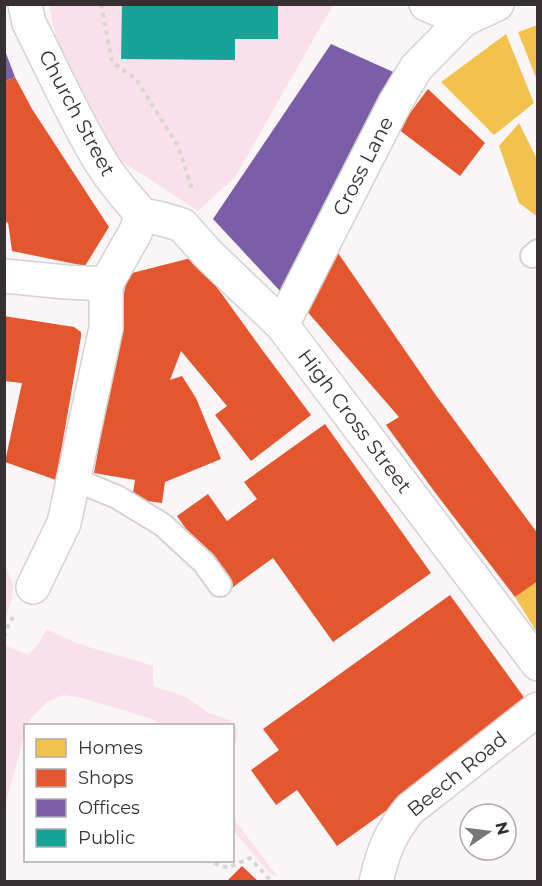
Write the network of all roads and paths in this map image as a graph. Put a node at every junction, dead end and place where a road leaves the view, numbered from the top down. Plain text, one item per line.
1 (25, 4) edge
2 (101, 4) edge
3 (426, 4) edge
4 (497, 4) edge
5 (463, 20) junction
6 (195, 196) dead end
7 (142, 215) junction
8 (4, 276) edge
9 (106, 284) junction
10 (282, 325) junction
11 (73, 479) junction
12 (220, 585) dead end
13 (33, 587) dead end
14 (537, 664) edge
15 (537, 709) edge
16 (209, 862) edge
17 (272, 882) edge
18 (376, 882) edge

1 - 7 street, Church Street
2 - 6 path
3 - 5 street
4 - 5 street
5 - 10 street, Cross Lane
7 - 9 street
7 - 10 street, High Cross Street
8 - 9 street
9 - 11 street
10 - 14 street, High Cross Street
11 - 12 lane
11 - 13 street
15 - 18 street, Beech Road
16 - 17 path

